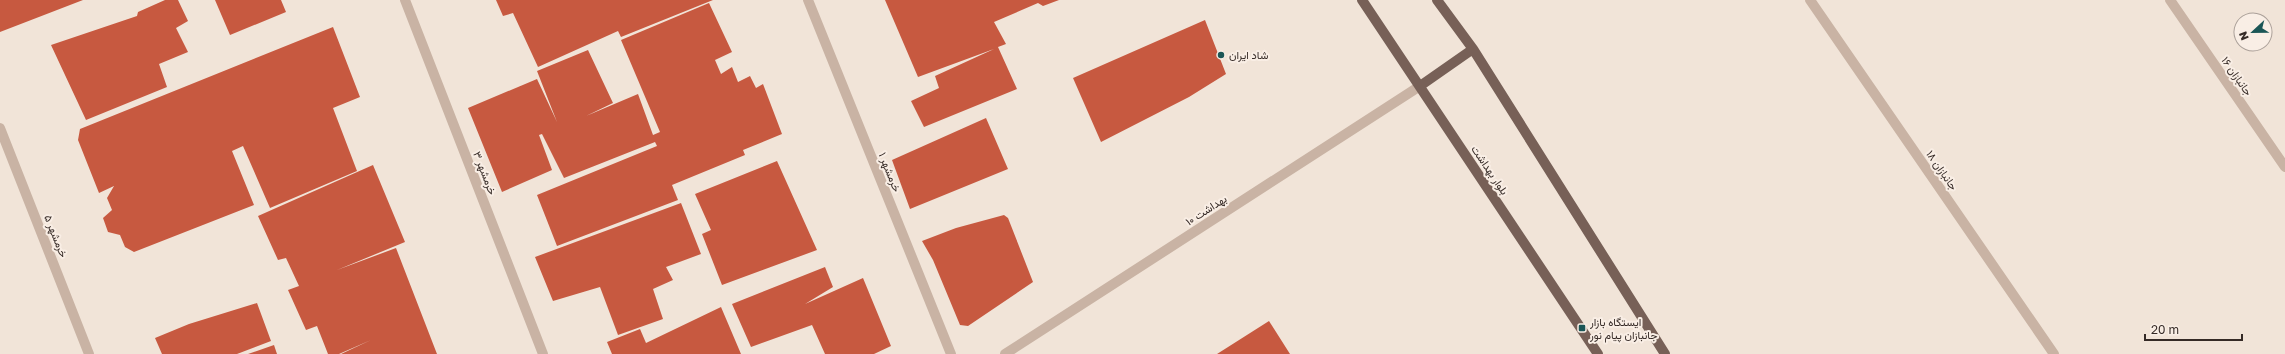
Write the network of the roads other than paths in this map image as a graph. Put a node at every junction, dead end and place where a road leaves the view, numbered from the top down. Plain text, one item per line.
1 (405, 0) edge
2 (808, 0) edge
3 (1362, 0) edge
4 (1437, 0) edge
5 (1810, 0) edge
6 (2170, 0) edge
7 (1473, 50) junction
8 (1420, 86) junction
9 (0, 128) edge
10 (2285, 167) edge
11 (89, 354) edge
12 (543, 354) edge
13 (951, 354) edge
14 (1005, 354) edge
15 (1598, 354) edge
16 (1665, 354) edge
17 (2054, 354) edge

1 - 12 street, خرمشهر ۳
2 - 13 street, خرمشهر ۱
3 - 8 main road, بلوار بهداشت
4 - 7 main road
5 - 17 street, جانبازان ۱۸
6 - 10 street, جانبازان ۱۶
7 - 8 main road
7 - 16 main road
8 - 14 street, بهداشت ۱۰
8 - 15 main road, بلوار بهداشت
9 - 11 street, خرمشهر ۵

